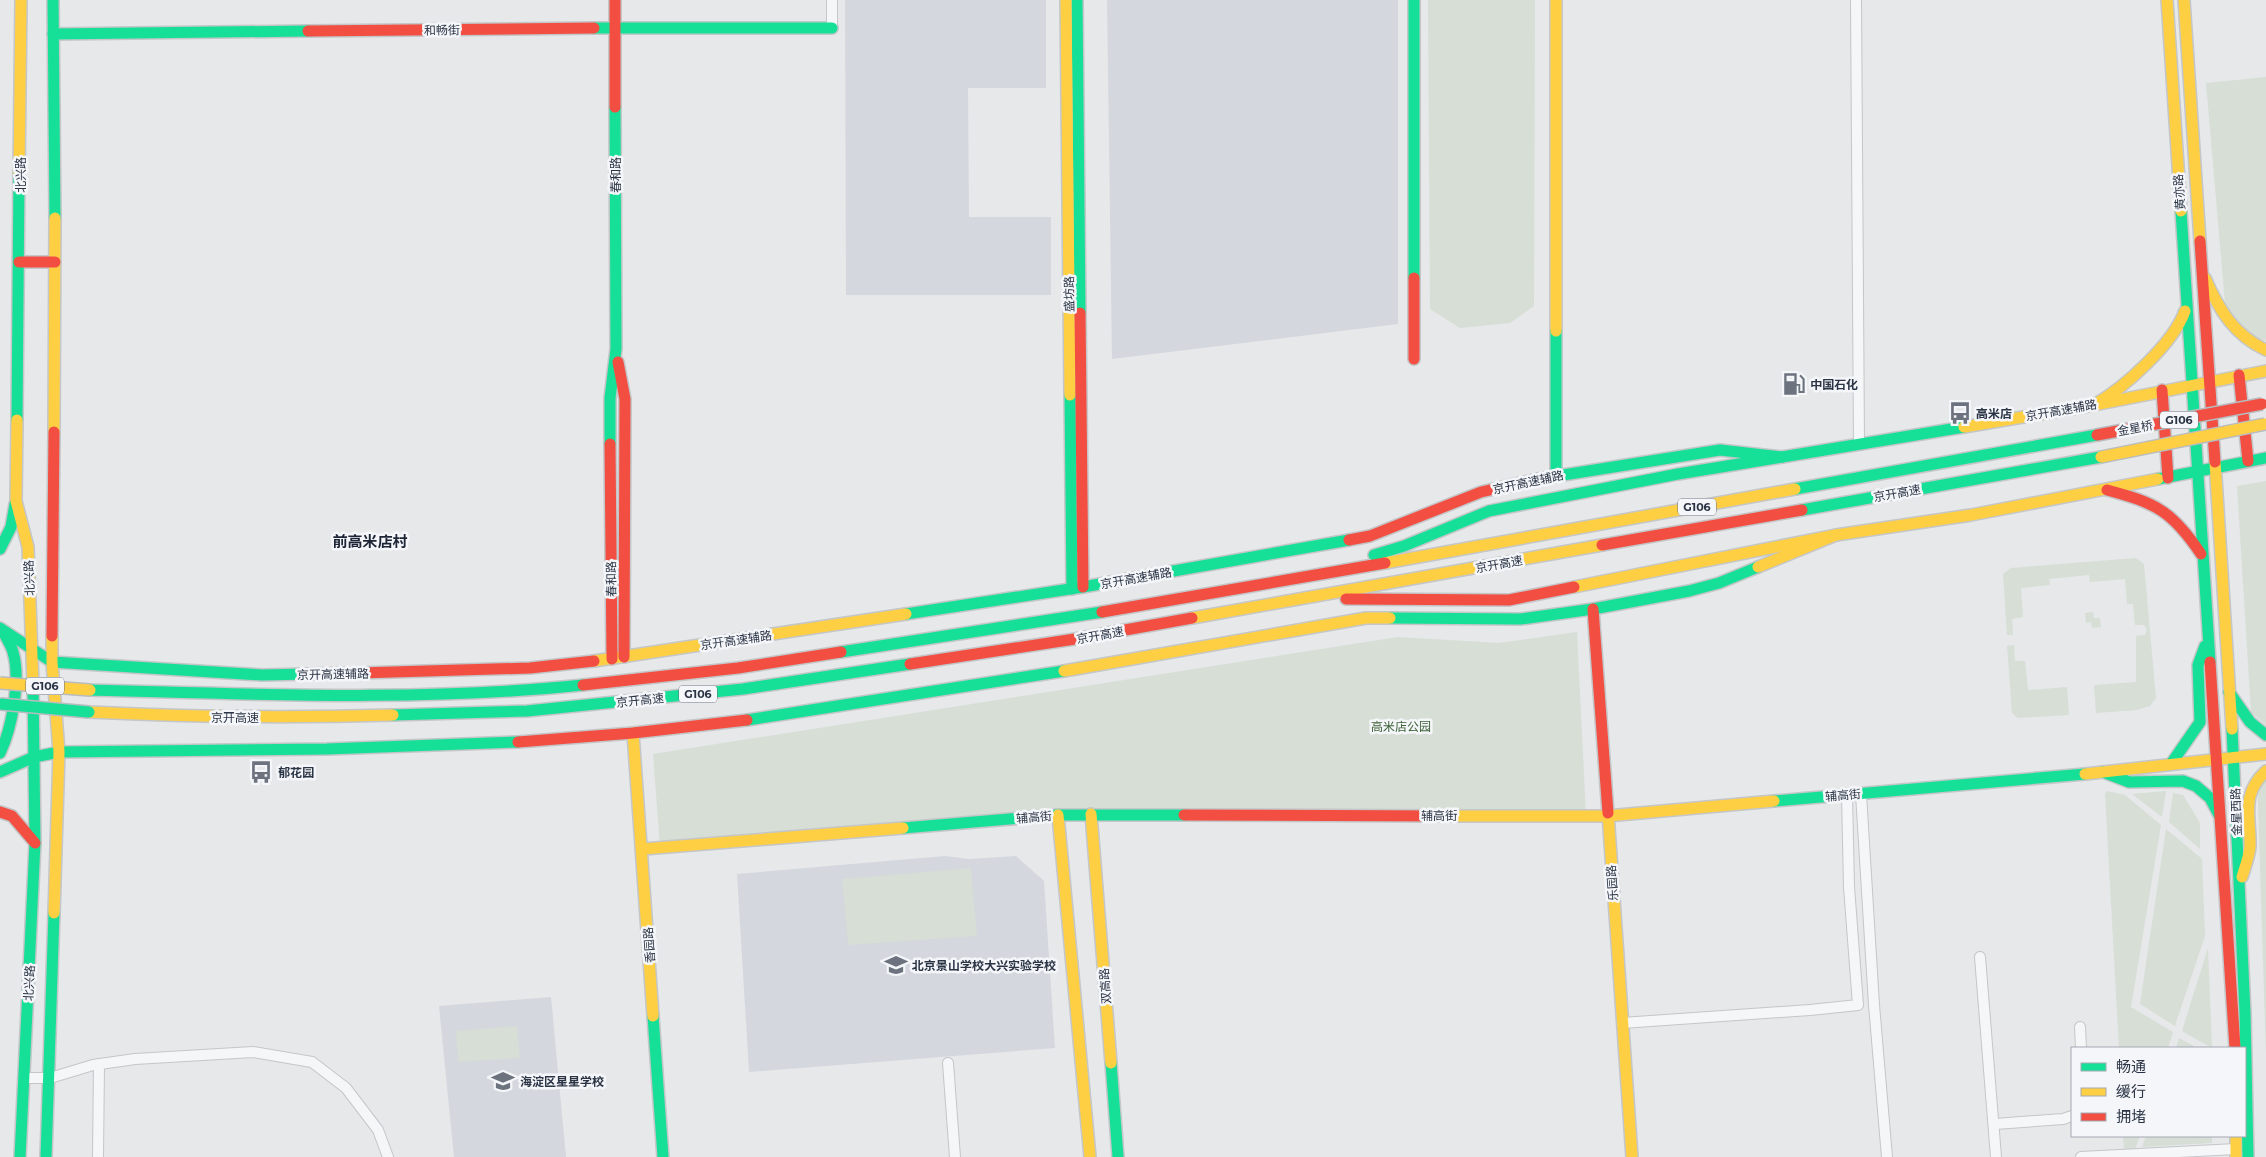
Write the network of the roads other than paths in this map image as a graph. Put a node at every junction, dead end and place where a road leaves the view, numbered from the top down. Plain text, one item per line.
1 (21, 0) edge
2 (53, 0) edge
3 (615, 0) edge
4 (832, 0) edge
5 (1066, 0) edge
6 (1077, 0) edge
7 (1414, 0) edge
8 (1556, 0) edge
9 (1856, 0) edge
10 (2167, 0) edge
11 (2184, 0) edge
12 (615, 28) junction
13 (832, 28) joint
14 (52, 34) junction
15 (19, 262) junction
16 (55, 262) junction
17 (2200, 267) junction
18 (2186, 305) junction
19 (2266, 350) edge
20 (1414, 359) dead end
21 (2266, 371) edge
22 (2239, 375) junction
23 (2208, 381) junction
24 (2191, 385) junction
25 (2162, 390) junction
26 (2264, 404) edge
27 (2094, 405) junction
28 (2265, 424) edge
29 (2097, 435) joint
30 (1859, 444) junction
31 (1782, 457) junction
32 (2101, 457) joint
33 (2266, 458) edge
34 (2248, 461) junction
35 (2214, 468) junction
36 (2198, 471) junction
37 (1556, 476) junction
38 (2168, 478) junction
39 (2107, 490) junction
40 (16, 501) junction
41 (1836, 535) junction
42 (0, 549) edge
43 (2202, 555) junction
44 (1297, 579) junction
45 (1077, 588) junction
46 (1300, 599) junction
47 (1593, 609) junction
48 (1, 628) edge
49 (2207, 637) junction
50 (32, 650) junction
51 (618, 658) junction
52 (52, 662) junction
53 (0, 683) edge
54 (2229, 692) junction
55 (0, 704) edge
56 (633, 733) junction
57 (2266, 735) edge
58 (60, 752) junction
59 (0, 753) edge
60 (2266, 754) edge
61 (34, 756) junction
62 (2234, 757) junction
63 (2217, 759) junction
64 (2171, 764) junction
65 (2266, 771) edge
66 (0, 772) edge
67 (2103, 772) junction
68 (1862, 794) junction
69 (1847, 795) junction
70 (0, 812) edge
71 (1091, 814) junction
72 (1058, 815) junction
73 (1607, 816) junction
74 (2221, 818) junction
75 (35, 843) junction
76 (643, 849) junction
77 (2239, 883) junction
78 (1980, 957) dead end
79 (1622, 1023) junction
80 (2080, 1027) dead end
81 (2081, 1047) edge
82 (2235, 1047) edge
83 (2246, 1047) edge
84 (2246, 1062) edge
85 (948, 1063) dead end
86 (98, 1064) junction
87 (24, 1078) junction
88 (50, 1078) junction
89 (2071, 1116) edge
90 (1995, 1124) junction
91 (2236, 1137) edge
92 (2236, 1153) edge
93 (20, 1157) edge
94 (46, 1157) edge
95 (98, 1157) edge
96 (388, 1157) edge
97 (663, 1157) edge
98 (955, 1157) edge
99 (1090, 1157) edge
100 (1118, 1157) edge
101 (1632, 1157) edge
102 (1887, 1157) edge
103 (1996, 1157) edge
104 (2081, 1157) edge
105 (2248, 1157) edge

1 - 15 main road, 北兴路
2 - 14 main road, 北兴路
3 - 12 main road, 春和路
4 - 13 street
5 - 45 main road, 盛坊路
6 - 45 main road, 盛坊路
7 - 20 main road
8 - 37 main road
9 - 30 street
10 - 18 main road, 黄亦路
11 - 17 main road, 黄亦路
12 - 13 main road, 和畅街
12 - 14 main road, 和畅街
12 - 51 main road, 春和路
14 - 16 main road, 北兴路
15 - 16 main road
15 - 40 main road, 北兴路
16 - 52 main road, 北兴路
17 - 19 main road
17 - 23 main road, 黄亦路
18 - 24 main road, 黄亦路
18 - 27 main road
21 - 22 main road, 京开高速辅路
22 - 23 main road, 京开高速辅路
22 - 34 main road
23 - 24 main road, 京开高速辅路
23 - 35 main road, 黄亦路
24 - 25 main road, 京开高速辅路
24 - 36 main road, 黄亦路
25 - 27 main road, 京开高速辅路
25 - 38 main road
26 - 29 main road, 金星桥 / G106, bridge
27 - 30 main road, 京开高速辅路
28 - 32 main road, 金星桥 / G106, bridge
29 - 44 main road, 京开高速 / G106
30 - 31 main road, 京开高速辅路
31 - 37 main road, 京开高速辅路
31 - 44 main road
32 - 46 main road, 京开高速 / G106
33 - 34 main road
34 - 35 main road
35 - 36 main road
35 - 54 main road, 金星西路
36 - 38 main road
36 - 43 main road, 金星西路
37 - 45 main road, 京开高速辅路
38 - 39 main road
39 - 41 main road
39 - 43 main road
40 - 42 main road
40 - 50 main road, 北兴路
41 - 46 main road
41 - 47 main road
43 - 49 main road, 金星西路
44 - 53 main road, 京开高速 / G106, bridge
45 - 51 main road, 京开高速辅路
46 - 55 main road, 京开高速 / G106, bridge
47 - 56 main road
47 - 73 main road, 乐园路
48 - 50 main road, 京开高速辅路
48 - 59 main road
49 - 63 main road, 金星西路
49 - 64 main road
50 - 52 main road, 京开高速辅路
50 - 61 main road, 北兴路
51 - 52 main road, 京开高速辅路
52 - 58 main road, 北兴路
54 - 57 main road
54 - 62 main road, 金星西路
56 - 58 main road
56 - 76 main road, 香园路
58 - 61 main road
58 - 88 main road, 北兴路
60 - 62 main road, 辅高街
61 - 66 main road
61 - 75 main road, 北兴路
62 - 63 main road, 辅高街
62 - 77 main road, 金星西路
63 - 64 main road, 辅高街
63 - 74 main road, 金星西路
64 - 67 main road, 辅高街
65 - 77 main road
67 - 68 main road, 辅高街
67 - 74 main road
68 - 69 main road, 辅高街
68 - 102 street
69 - 73 main road, 辅高街
69 - 79 street
70 - 75 main road
71 - 72 main road, 辅高街
71 - 73 main road, 辅高街
71 - 100 main road, 双高路
72 - 76 main road, 辅高街
72 - 99 main road
73 - 79 main road, 乐园路
74 - 82 main road, 金星西路
75 - 87 main road, 北兴路
76 - 97 main road, 香园路
77 - 83 main road, 金星西路
78 - 90 street
79 - 101 main road, 乐园路
80 - 81 street
84 - 105 main road, 金星西路
85 - 98 street
86 - 88 street
86 - 95 street
86 - 96 street
87 - 88 street
87 - 93 main road, 北兴路
88 - 94 main road, 北兴路
89 - 90 street
90 - 103 street
91 - 92 main road
92 - 104 street

